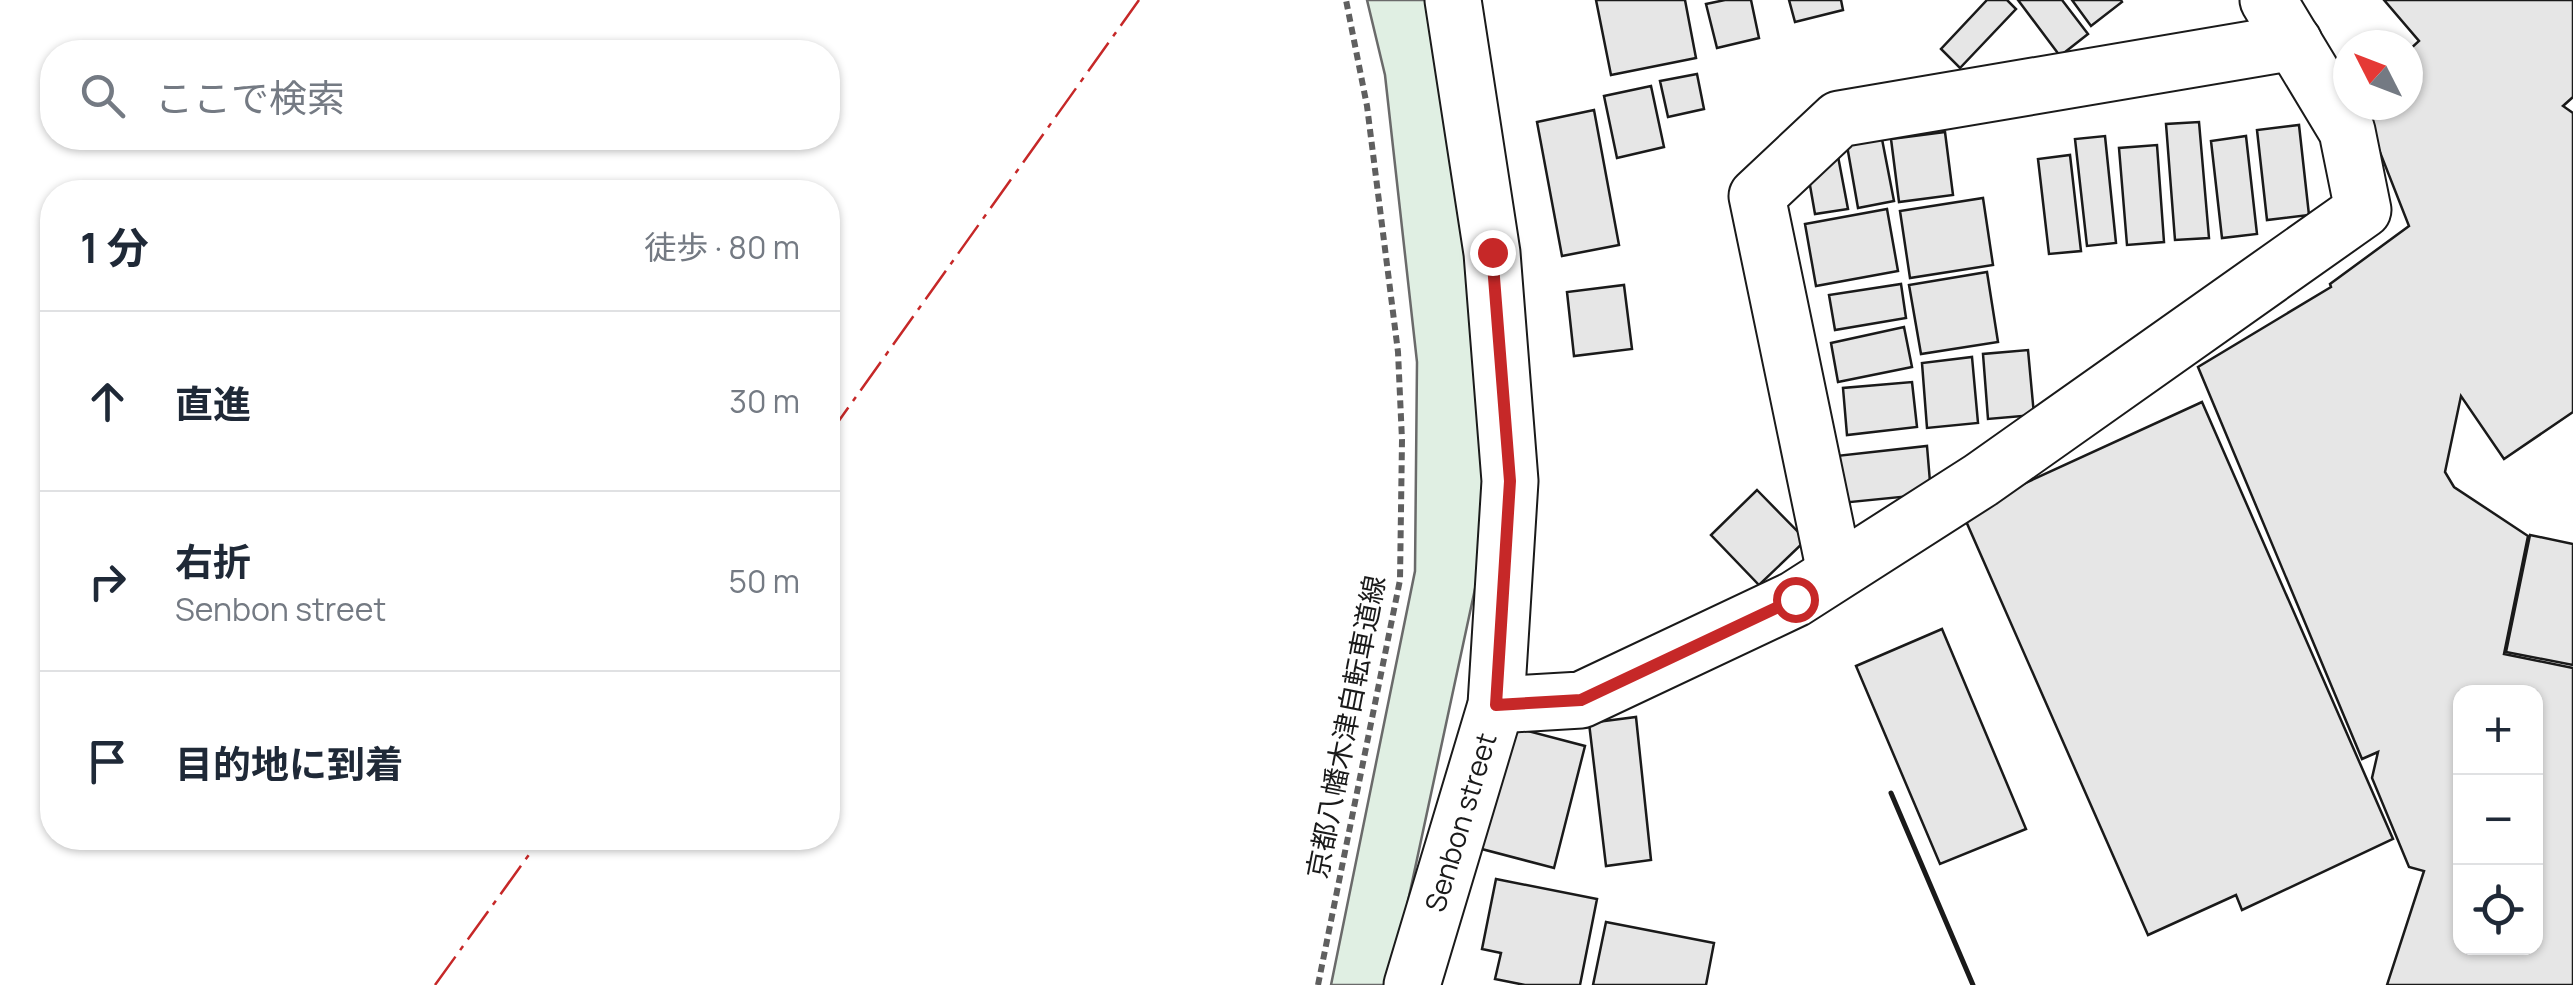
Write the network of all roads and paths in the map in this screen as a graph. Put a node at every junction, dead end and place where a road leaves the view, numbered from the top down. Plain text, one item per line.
1 (1346, 0) edge
2 (1453, 0) edge
3 (2281, 21) edge
4 (1836, 572) junction
5 (1496, 705) junction
6 (1318, 985) edge
7 (1412, 985) edge

1 - 6 path, 京都八幡木津自転車道線
2 - 5 street, Senbon street
3 - 4 street
3 - 4 street
4 - 5 street
5 - 7 street, Senbon street

